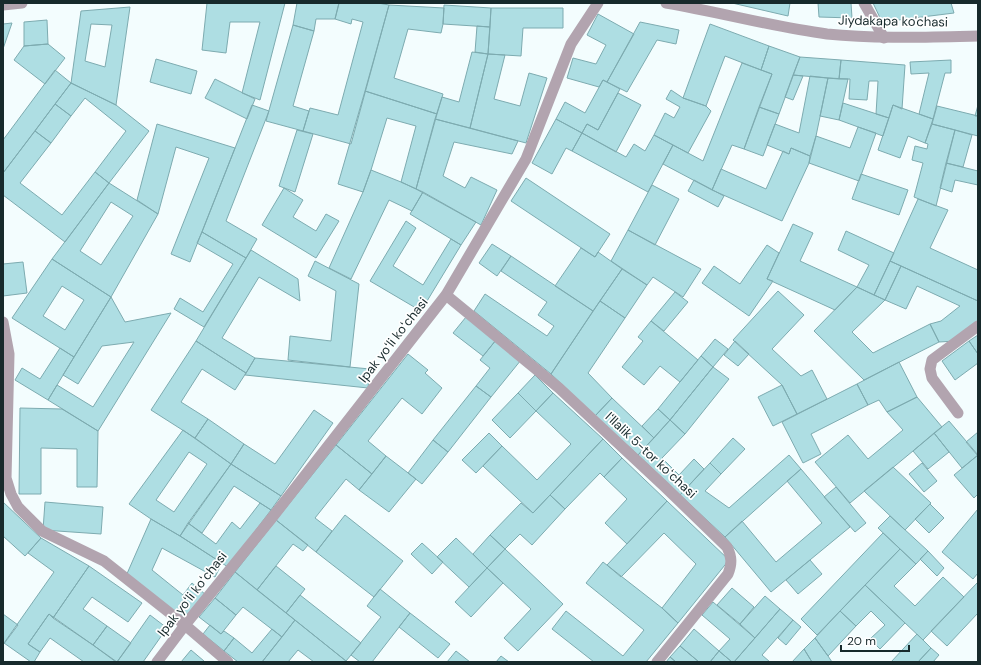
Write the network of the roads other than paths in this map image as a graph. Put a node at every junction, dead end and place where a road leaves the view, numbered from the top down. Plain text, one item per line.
1 (22, 3) edge
2 (598, 3) edge
3 (666, 3) edge
4 (864, 3) edge
5 (3, 5) edge
6 (978, 36) edge
7 (884, 38) junction
8 (446, 295) junction
9 (3, 322) edge
10 (978, 326) edge
11 (958, 413) dead end
12 (185, 625) junction
13 (157, 662) edge
14 (228, 662) edge
15 (657, 662) edge

1 - 5 street
2 - 8 street, Ipak yoʻli koʻchasi
3 - 7 street, Jiydakapa ko'chasi
4 - 7 street
6 - 7 street, Jiydakapa ko'chasi
8 - 12 street, Ipak yoʻli koʻchasi
8 - 15 street, Iʻllalik 5-tor koʻchasi
9 - 12 street
10 - 11 street
12 - 13 street, Ipak yoʻli koʻchasi
12 - 14 street

